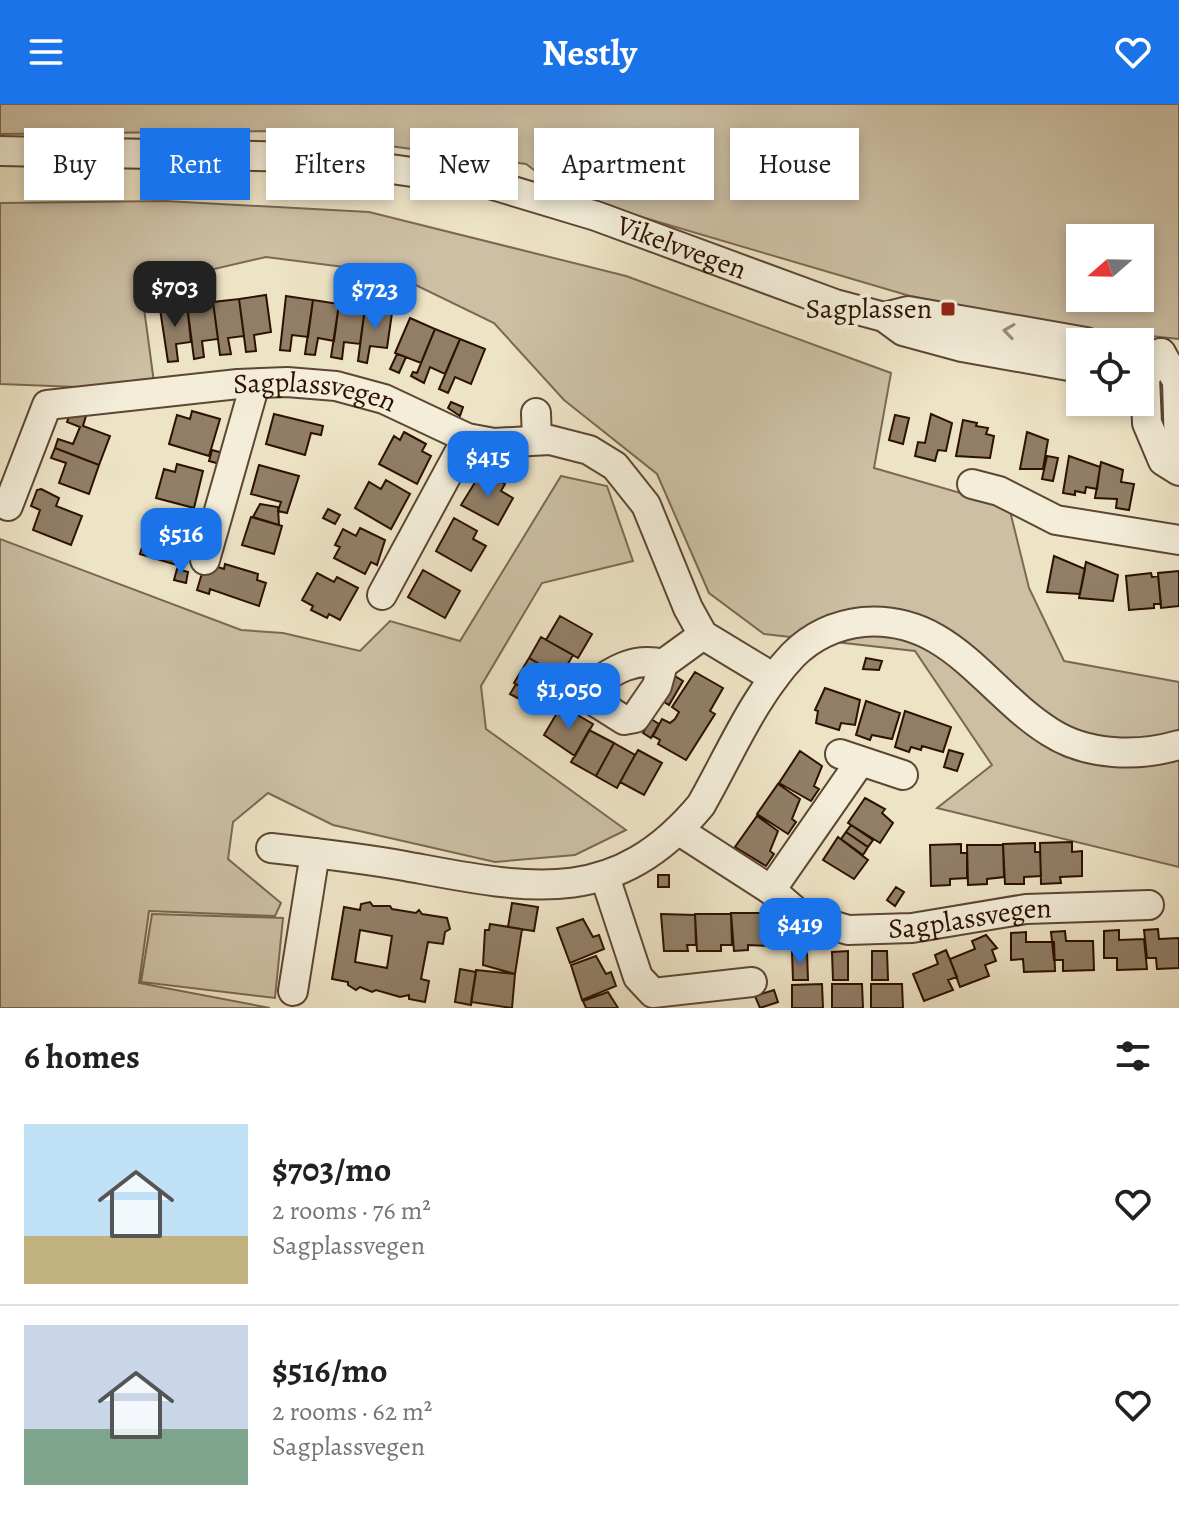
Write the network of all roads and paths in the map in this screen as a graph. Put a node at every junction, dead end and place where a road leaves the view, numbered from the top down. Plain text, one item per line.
1 (0, 151) edge
2 (884, 317) junction
3 (1066, 339) edge
4 (1167, 364) edge
5 (1066, 366) edge
6 (255, 384) junction
7 (1148, 416) edge
8 (467, 438) junction
9 (1178, 462) edge
10 (972, 484) dead end
11 (8, 506) dead end
12 (1179, 540) edge
13 (205, 560) dead end
14 (382, 595) dead end
15 (703, 635) junction
16 (663, 664) dead end
17 (774, 678) junction
18 (1179, 745) edge
19 (903, 775) dead end
20 (678, 830) junction
21 (271, 848) dead end
22 (315, 853) junction
23 (605, 877) junction
24 (771, 890) junction
25 (1149, 905) dead end
26 (752, 982) dead end
27 (293, 991) dead end

1 - 2 street, Vikelvvegen
3 -> 2 street, Vikelvvegen
2 - 5 street, Vikelvvegen
4 - 9 street
6 - 8 street, Sagplassvegen
6 - 11 street, Sagplassvegen
6 - 13 street
7 - 9 street
8 - 14 street
8 - 15 street, Sagplassvegen
10 - 12 street
15 - 16 street
15 - 17 street
17 - 18 street
17 - 20 street
19 - 24 street
20 - 23 street
20 - 24 street, Sagplassvegen
21 - 22 street
22 - 23 street
22 - 27 street
23 - 26 street
24 - 25 street, Sagplassvegen

